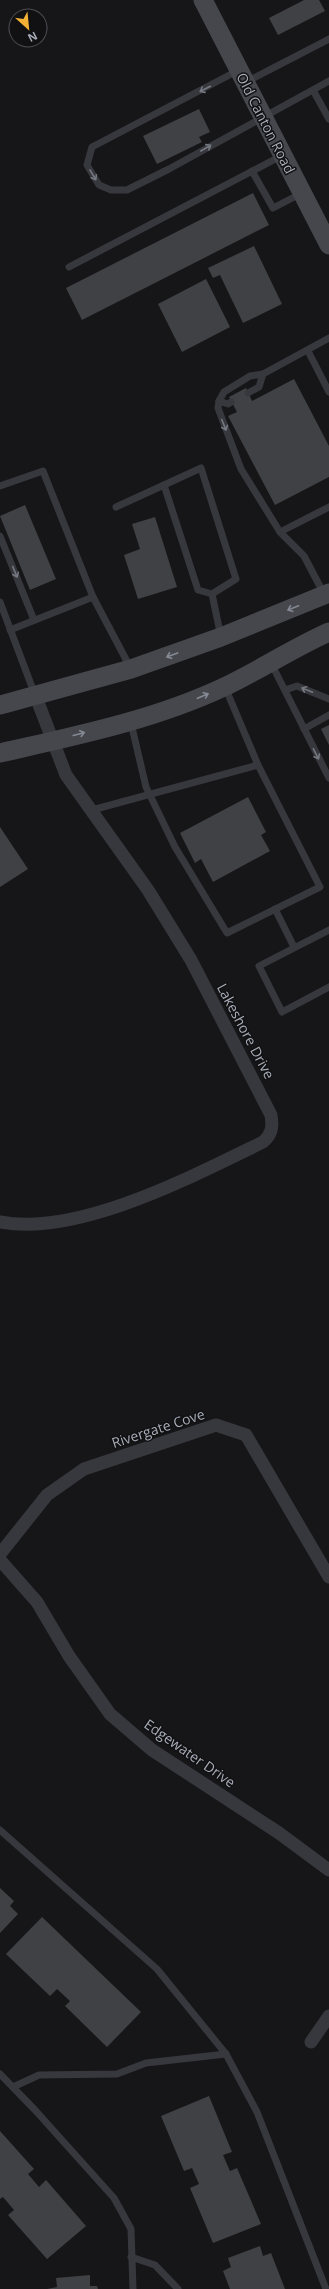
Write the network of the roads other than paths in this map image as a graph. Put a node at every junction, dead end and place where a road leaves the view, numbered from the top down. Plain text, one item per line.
1 (203, 0) edge
2 (329, 39) edge
3 (242, 76) junction
4 (329, 81) edge
5 (313, 90) junction
6 (263, 116) junction
7 (329, 119) edge
8 (283, 155) junction
9 (252, 171) junction
10 (302, 193) junction
11 (329, 245) edge
12 (69, 267) dead end
13 (329, 338) edge
14 (308, 351) junction
15 (262, 374) junction
16 (329, 392) edge
17 (248, 393) dead end
18 (219, 401) junction
19 (231, 402) dead end
20 (164, 485) junction
21 (0, 486) edge
22 (116, 507) dead end
23 (329, 507) edge
24 (280, 532) junction
25 (0, 536) edge
26 (212, 594) junction
27 (327, 594) edge
28 (93, 597) junction
29 (0, 602) edge
30 (34, 620) junction
31 (10, 630) junction
32 (329, 632) edge
33 (221, 637) junction
34 (270, 661) junction
35 (131, 669) junction
36 (225, 687) junction
37 (285, 690) junction
38 (36, 697) junction
39 (329, 699) edge
40 (0, 705) edge
41 (329, 715) edge
42 (130, 720) junction
43 (304, 729) junction
44 (52, 741) junction
45 (0, 753) edge
46 (258, 765) junction
47 (329, 778) edge
48 (150, 794) junction
49 (92, 810) junction
50 (275, 909) junction
51 (329, 930) edge
52 (294, 947) junction
53 (329, 987) edge
54 (0, 1222) edge
55 (0, 1554) edge
56 (0, 1560) edge
57 (329, 1577) edge
58 (0, 1830) edge
59 (329, 1870) edge
60 (329, 2016) edge
61 (311, 2042) dead end
62 (226, 2054) junction
63 (0, 2074) edge
64 (13, 2087) junction
65 (132, 2257) junction
66 (133, 2289) edge
67 (178, 2289) edge
68 (326, 2289) edge

1 - 3 main road, Old Canton Road
2 - 3 lane
3 - 6 main road, Old Canton Road
3 -> 6 lane
4 - 5 lane
5 - 6 lane
5 - 7 lane
6 - 8 main road, Old Canton Road
8 - 9 lane
8 - 10 main road, Old Canton Road
9 - 10 lane
9 - 12 lane
10 - 11 main road, Old Canton Road
13 - 14 lane
14 - 15 lane
14 - 16 lane
15 - 17 lane
15 - 18 lane
18 - 19 lane
18 -> 24 lane
20 - 22 lane
20 - 26 lane
20 - 26 lane
21 - 28 lane
23 - 24 lane
24 - 27 lane
25 -> 30 lane
26 - 33 lane
27 -> 33 main road
28 - 30 lane
28 - 35 lane
29 - 31 lane
30 - 31 lane
31 - 38 lane
32 - 34 main road
33 -> 35 main road
34 - 36 main road
34 - 37 lane
35 - 38 main road
42 -> 36 main road
36 - 46 lane
39 -> 37 lane
37 - 43 lane
38 - 40 main road
38 - 44 street, Lakeshore Drive
41 - 43 lane
44 -> 42 main road
42 - 48 lane
43 -> 47 lane
44 - 45 main road
44 - 49 street, Lakeshore Drive
46 - 48 lane
46 - 50 lane
48 - 49 lane
48 - 50 lane
49 - 54 street, Lakeshore Drive
50 - 52 lane
51 - 52 lane
52 - 53 lane
55 - 57 street, Rivergate Cove
56 - 59 street, Edgewater Drive
58 - 62 lane
60 - 61 street
62 - 64 lane
62 - 68 lane
63 - 64 lane
64 - 65 lane
65 - 66 lane
65 - 67 lane

